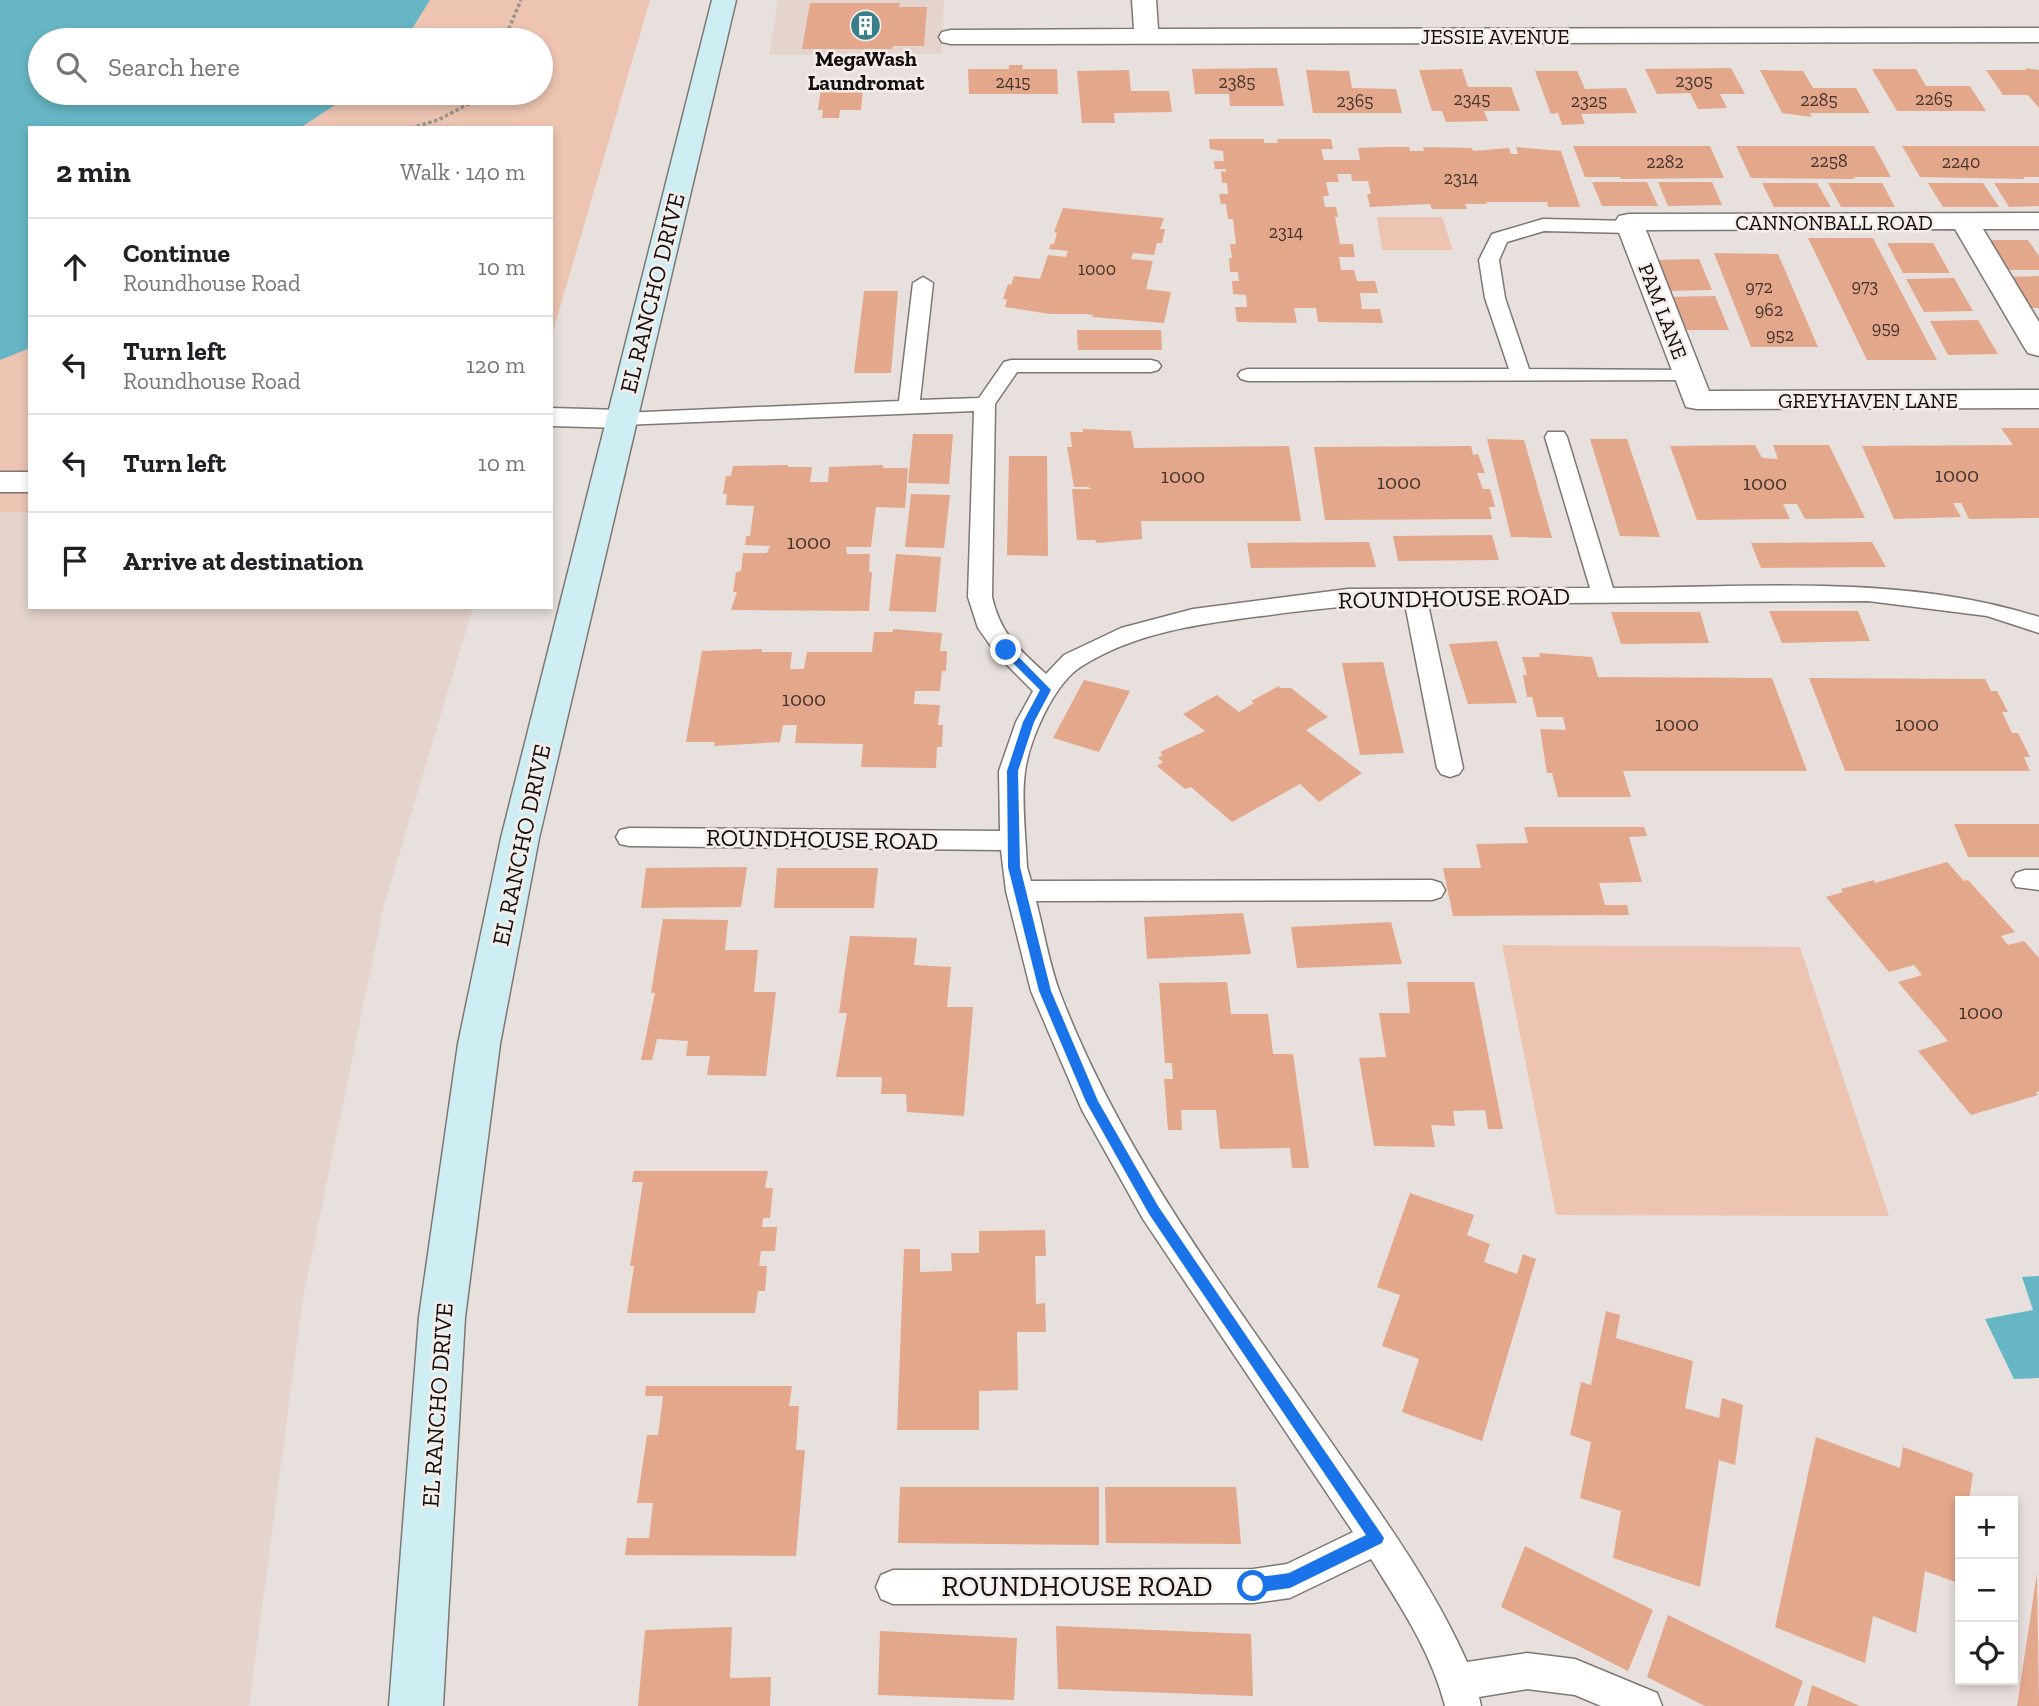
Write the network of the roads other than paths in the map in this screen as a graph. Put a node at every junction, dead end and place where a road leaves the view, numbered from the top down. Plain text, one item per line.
1 (724, 0) edge
2 (1144, 0) edge
3 (2039, 36) edge
4 (951, 37) dead end
5 (1147, 37) junction
6 (1964, 221) junction
7 (2039, 221) edge
8 (1630, 224) junction
9 (923, 283) dead end
10 (2039, 347) edge
11 (1151, 366) dead end
12 (1248, 375) dead end
13 (1521, 376) junction
14 (1693, 388) junction
15 (2039, 399) edge
16 (985, 404) junction
17 (909, 407) junction
18 (553, 417) edge
19 (622, 419) junction
20 (1556, 437) dead end
21 (0, 482) edge
22 (28, 482) edge
23 (1604, 596) junction
24 (1415, 597) junction
25 (2039, 625) edge
26 (1046, 690) junction
27 (1450, 768) dead end
28 (629, 837) dead end
29 (1015, 841) junction
30 (1432, 890) dead end
31 (1019, 891) junction
32 (1377, 1538) junction
33 (893, 1587) dead end
34 (1460, 1694) edge
35 (416, 1706) edge
36 (1644, 1706) edge

1 - 19 main road, EL RANCHO DRIVE
2 - 5 street
3 - 5 street, JESSIE AVENUE
4 - 5 street, JESSIE AVENUE
6 - 7 street, CANNONBALL ROAD
6 - 8 street, CANNONBALL ROAD
6 - 10 street
8 - 13 lane
8 - 14 street, PAM LANE
9 - 17 lane
11 - 16 lane
12 - 13 lane
13 - 14 lane
14 - 15 street, GREYHAVEN LANE
16 - 17 lane
16 - 26 lane
17 - 19 lane
18 - 19 street
19 - 35 main road, EL RANCHO DRIVE
20 - 23 lane
21 - 22 street
23 - 24 lane, ROUNDHOUSE ROAD
23 - 25 lane, ROUNDHOUSE ROAD
24 - 26 lane, ROUNDHOUSE ROAD
24 - 27 lane
26 - 29 lane, ROUNDHOUSE ROAD
28 - 29 lane, ROUNDHOUSE ROAD
29 - 31 lane, ROUNDHOUSE ROAD
30 - 31 lane
31 - 32 lane, ROUNDHOUSE ROAD
32 - 33 lane, ROUNDHOUSE ROAD
32 - 34 lane, ROUNDHOUSE ROAD
34 - 36 lane, ROUNDHOUSE ROAD

